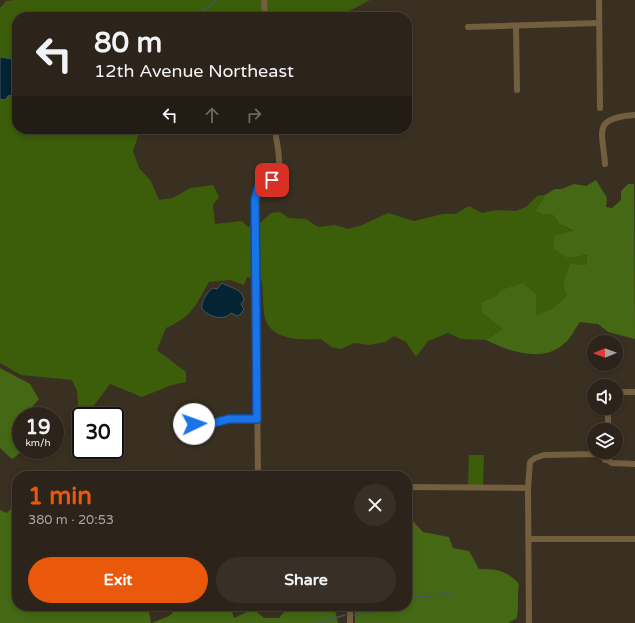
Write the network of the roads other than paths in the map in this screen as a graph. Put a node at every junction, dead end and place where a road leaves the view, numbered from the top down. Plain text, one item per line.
1 (264, 0) edge
2 (599, 0) edge
3 (265, 12) edge
4 (599, 23) junction
5 (516, 26) junction
6 (468, 27) dead end
7 (517, 90) dead end
8 (600, 108) dead end
9 (635, 115) edge
10 (276, 134) edge
11 (604, 164) dead end
12 (623, 392) edge
13 (635, 392) edge
14 (257, 419) junction
15 (179, 424) dead end
16 (605, 460) joint
17 (635, 464) edge
18 (258, 471) edge
19 (412, 487) edge
20 (528, 488) junction
21 (528, 539) junction
22 (635, 539) edge
23 (350, 611) edge
24 (350, 623) edge
25 (529, 623) edge

1 - 3 street
2 - 4 street
4 - 5 street
4 - 8 street
5 - 6 street
5 - 7 street
9 - 11 street
10 - 14 street
12 - 13 street
14 - 15 street
14 - 18 street
16 - 17 street
16 - 20 street
19 - 20 street
20 - 21 street
21 - 22 street
21 - 25 street
23 - 24 street

